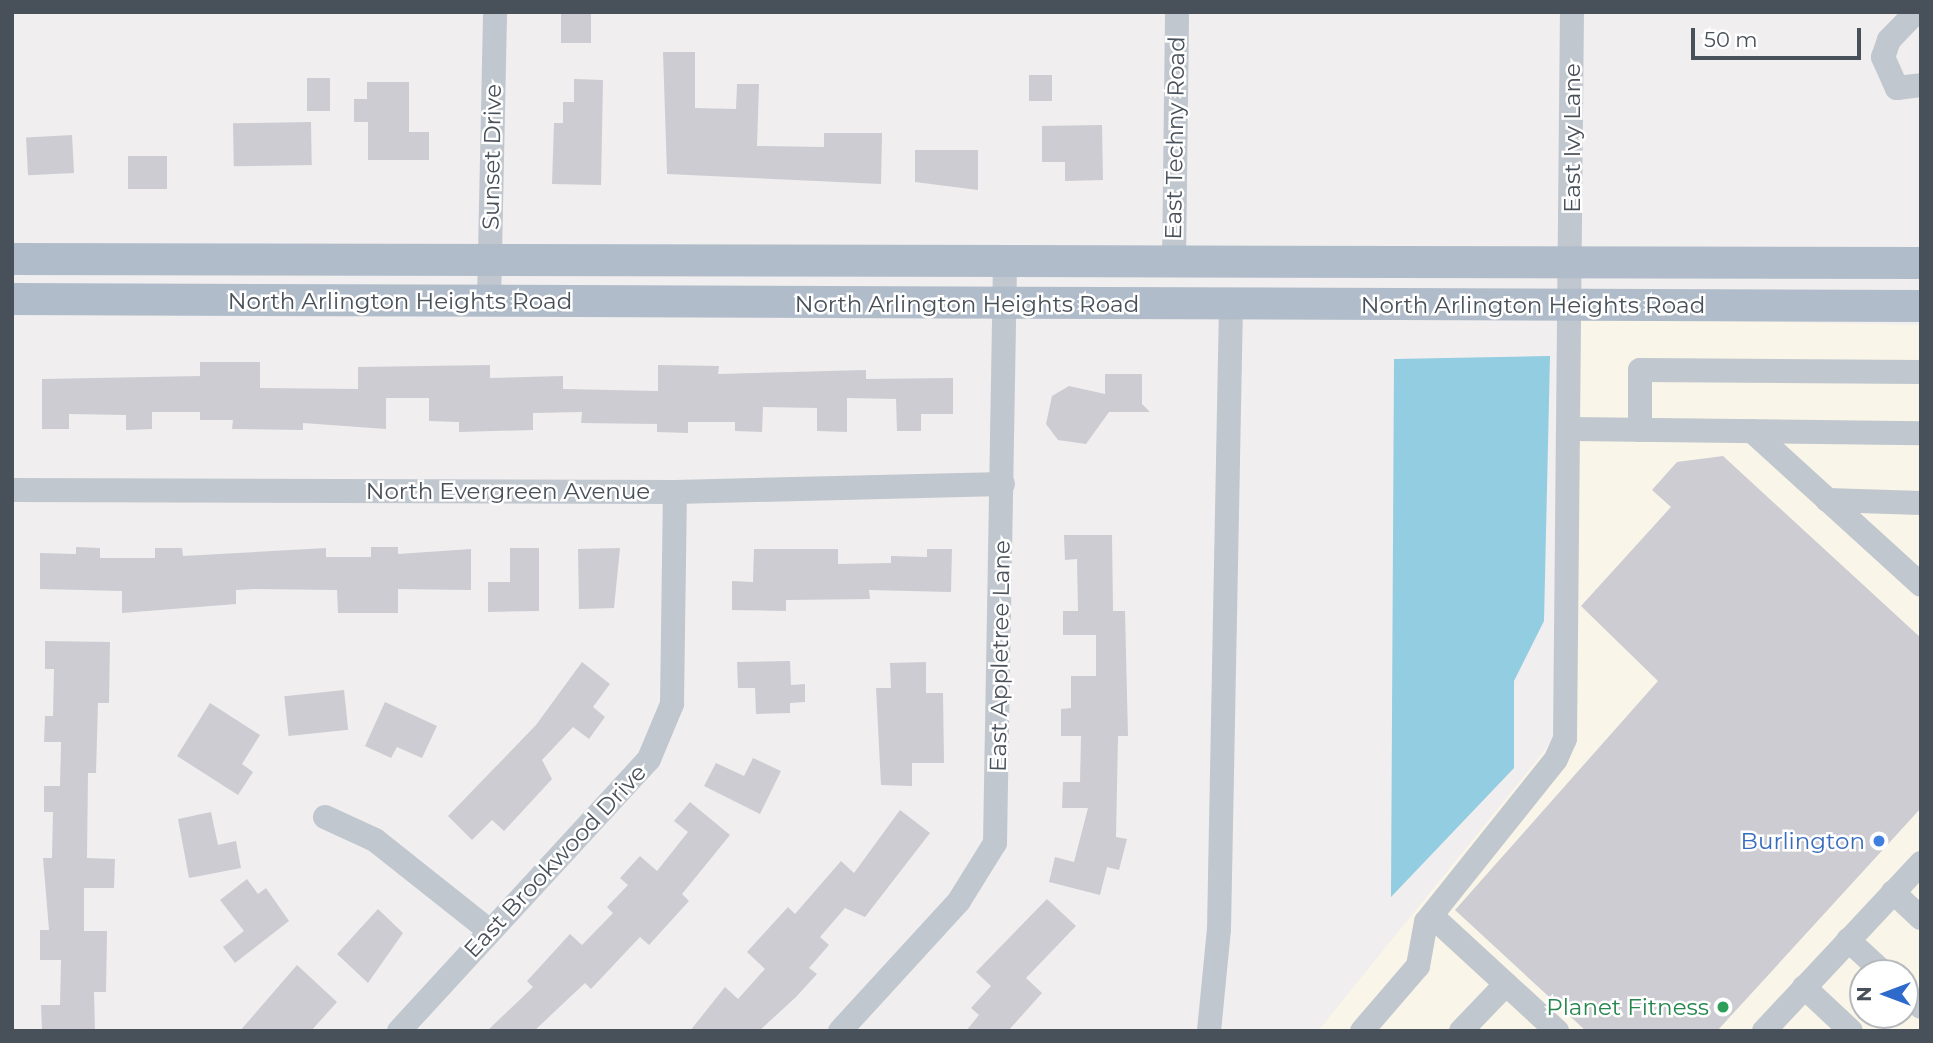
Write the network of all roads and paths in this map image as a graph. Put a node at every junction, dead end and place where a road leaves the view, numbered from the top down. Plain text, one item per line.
1 (495, 12) edge
2 (1177, 12) edge
3 (1572, 12) edge
4 (1916, 12) edge
5 (1921, 85) edge
6 (12, 259) edge
7 (490, 261) junction
8 (1005, 262) junction
9 (1174, 263) junction
10 (1572, 263) junction
11 (1921, 263) edge
12 (12, 299) edge
13 (489, 302) junction
14 (1231, 303) junction
15 (1005, 304) junction
16 (1572, 305) junction
17 (1921, 306) edge
18 (1921, 372) edge
19 (1572, 429) junction
20 (1640, 430) junction
21 (1752, 431) junction
22 (1921, 433) edge
23 (1003, 484) junction
24 (12, 490) edge
25 (675, 492) junction
26 (1827, 500) junction
27 (1921, 503) edge
28 (1921, 585) edge
29 (325, 817) dead end
30 (1921, 863) edge
31 (1893, 892) junction
32 (1432, 916) junction
33 (1921, 918) edge
34 (491, 931) junction
35 (1849, 940) junction
36 (1869, 959) edge
37 (1506, 984) junction
38 (1804, 987) junction
39 (1765, 1030) edge
40 (399, 1031) edge
41 (839, 1031) edge
42 (1209, 1031) edge
43 (1362, 1031) edge
44 (1461, 1031) edge
45 (1557, 1031) edge
46 (1851, 1031) edge

1 - 7 street, Sunset Drive
2 - 9 street, East Techny Road
3 - 10 street, East Ivy Lane
4 - 5 street
6 - 7 main road, North Arlington Heights Road
7 - 8 main road, North Arlington Heights Road
7 - 13 street, Sunset Drive
8 - 9 main road, North Arlington Heights Road
8 - 15 street, East Appletree Lane
9 - 10 main road, North Arlington Heights Road
10 - 11 main road, North Arlington Heights Road
10 - 16 street, East Ivy Lane
12 - 13 main road, North Arlington Heights Road
13 - 15 main road, North Arlington Heights Road
14 - 15 main road, North Arlington Heights Road
14 - 16 main road, North Arlington Heights Road
14 - 42 street
15 - 23 street, East Appletree Lane
16 - 17 main road, North Arlington Heights Road
16 - 19 street, East Ivy Lane
18 - 20 street
19 - 20 street
19 - 32 street, East Ivy Lane
20 - 21 street
21 - 22 street
21 - 26 street
23 - 25 street, North Evergreen Avenue
23 - 41 street, East Appletree Lane
24 - 25 street, North Evergreen Avenue
25 - 34 street, East Brookwood Drive
26 - 27 street
26 - 28 street
29 - 34 street
30 - 31 street
31 - 33 street
31 - 35 street
32 - 37 street
32 - 43 street
34 - 40 street, East Brookwood Drive
35 - 36 street
35 - 38 street
37 - 44 street
37 - 45 street
38 - 39 street
38 - 46 street

